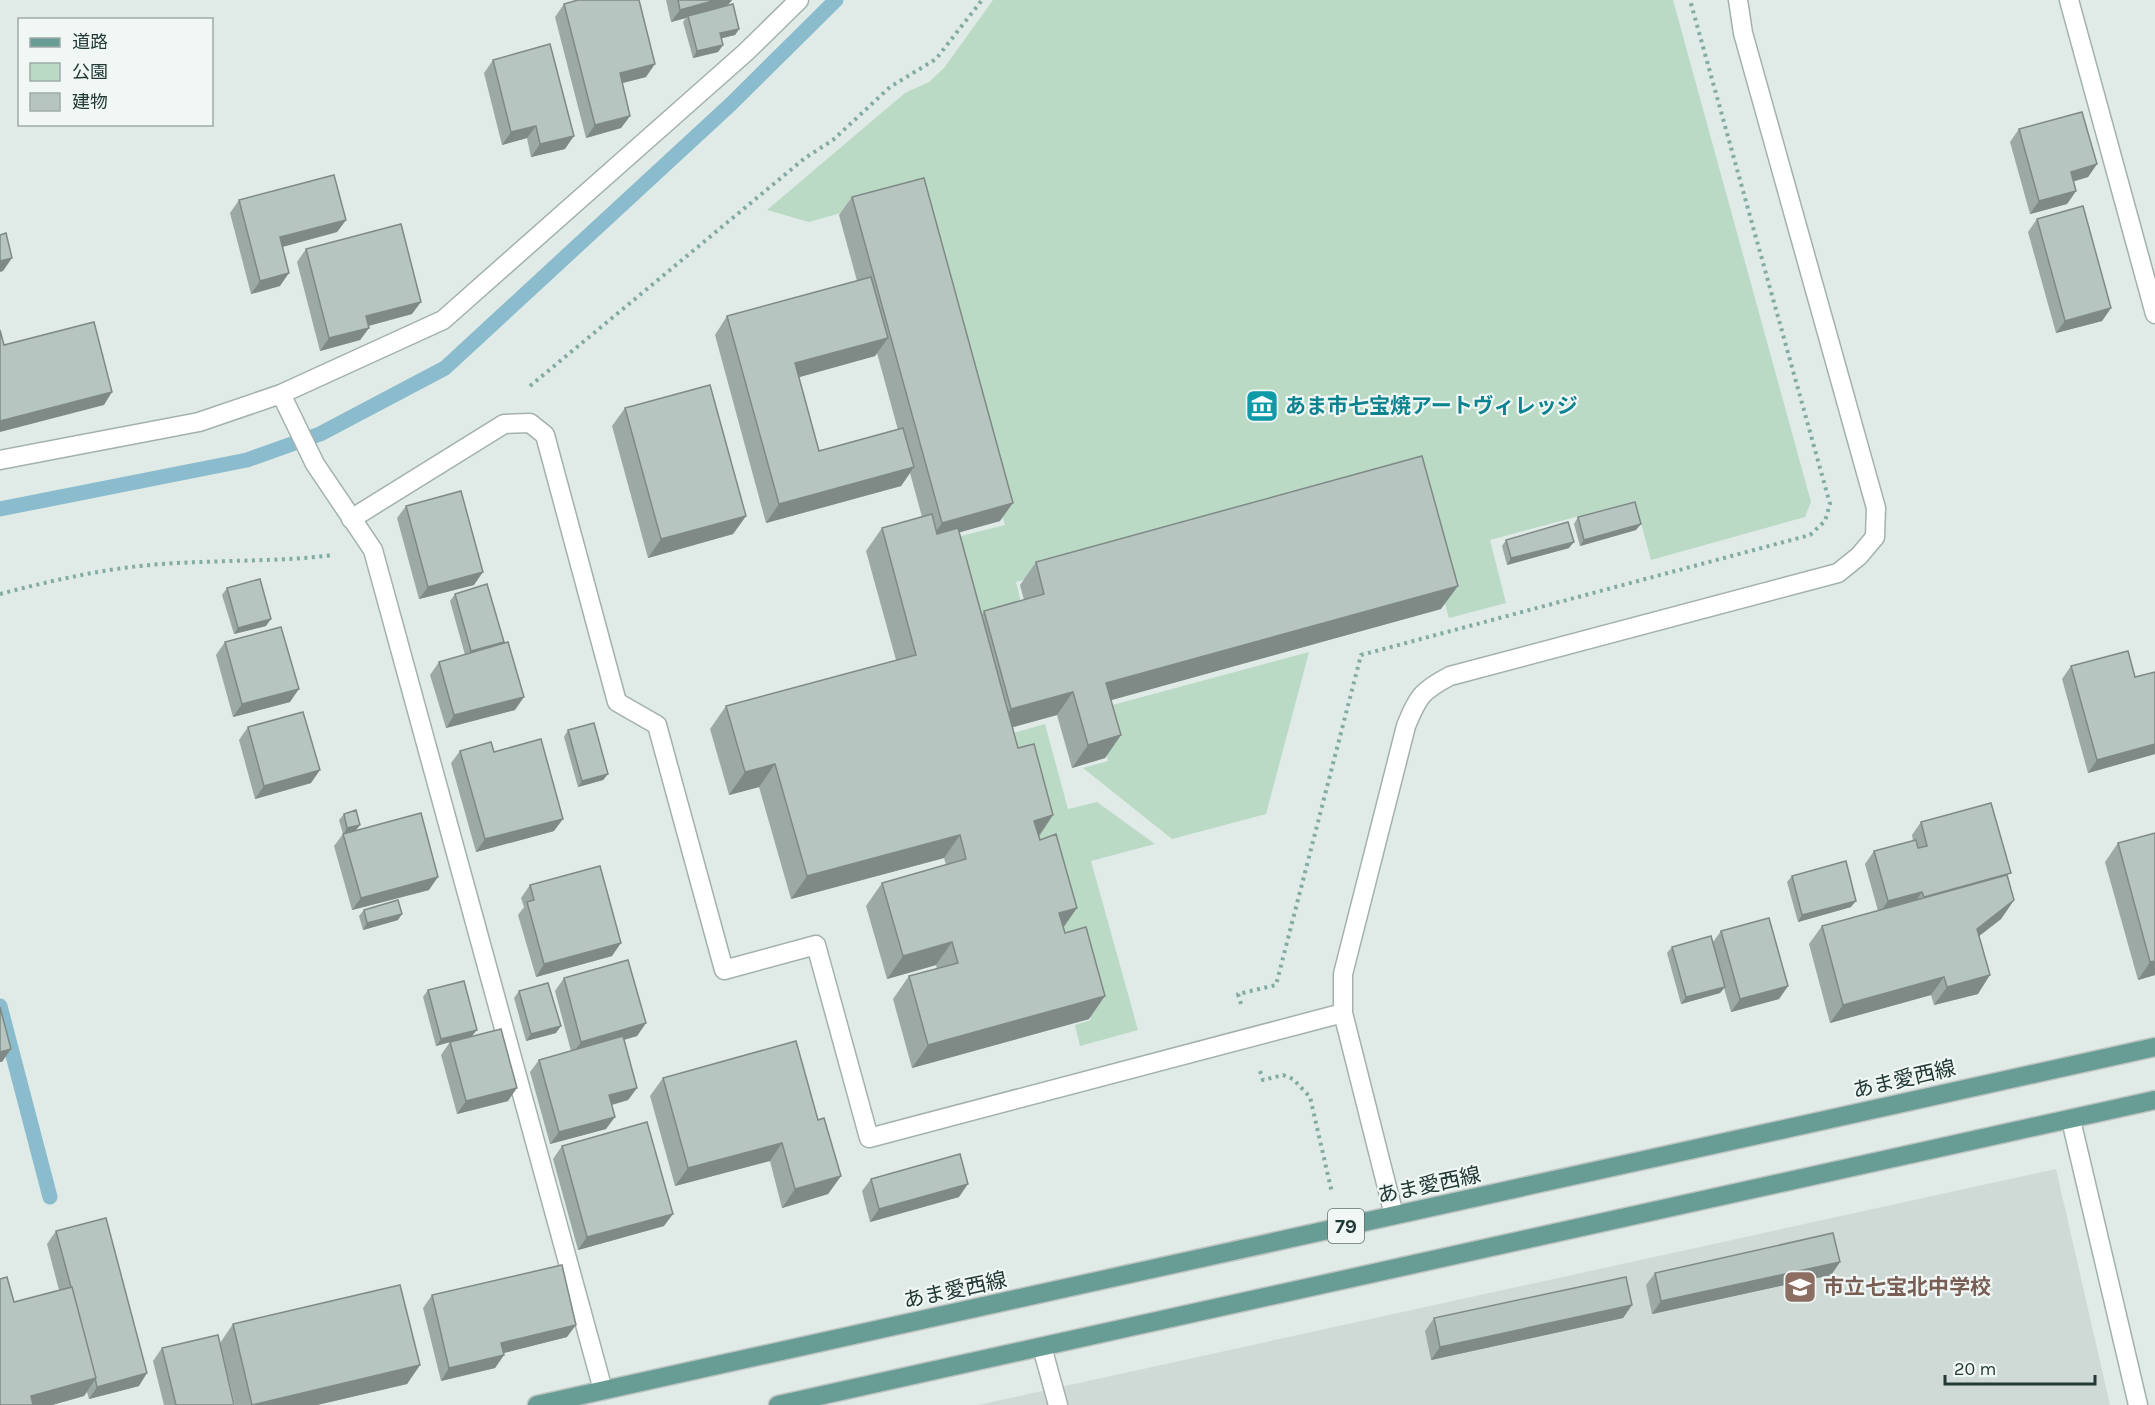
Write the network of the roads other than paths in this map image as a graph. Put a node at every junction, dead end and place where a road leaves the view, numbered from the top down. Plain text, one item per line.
1 (800, 0) edge
2 (1738, 0) edge
3 (2069, 0) edge
4 (2155, 314) edge
5 (281, 394) junction
6 (0, 460) edge
7 (351, 519) junction
8 (1343, 1013) junction
9 (2155, 1047) edge
10 (2155, 1100) edge
11 (2071, 1120) junction
12 (1394, 1215) junction
13 (1042, 1347) junction
14 (603, 1390) junction
15 (537, 1405) edge
16 (778, 1405) edge
17 (1058, 1405) edge
18 (2138, 1405) edge

1 - 5 street
2 - 8 street
3 - 4 street
5 - 6 street
5 - 7 street
7 - 8 street
7 - 14 street
8 - 12 street
9 - 12 main road, あま愛西線 / 79
10 - 11 main road
11 - 13 main road
11 - 18 street
12 - 14 main road, あま愛西線 / 79
13 - 16 main road
13 - 17 street
14 - 15 main road, あま愛西線 / 79

